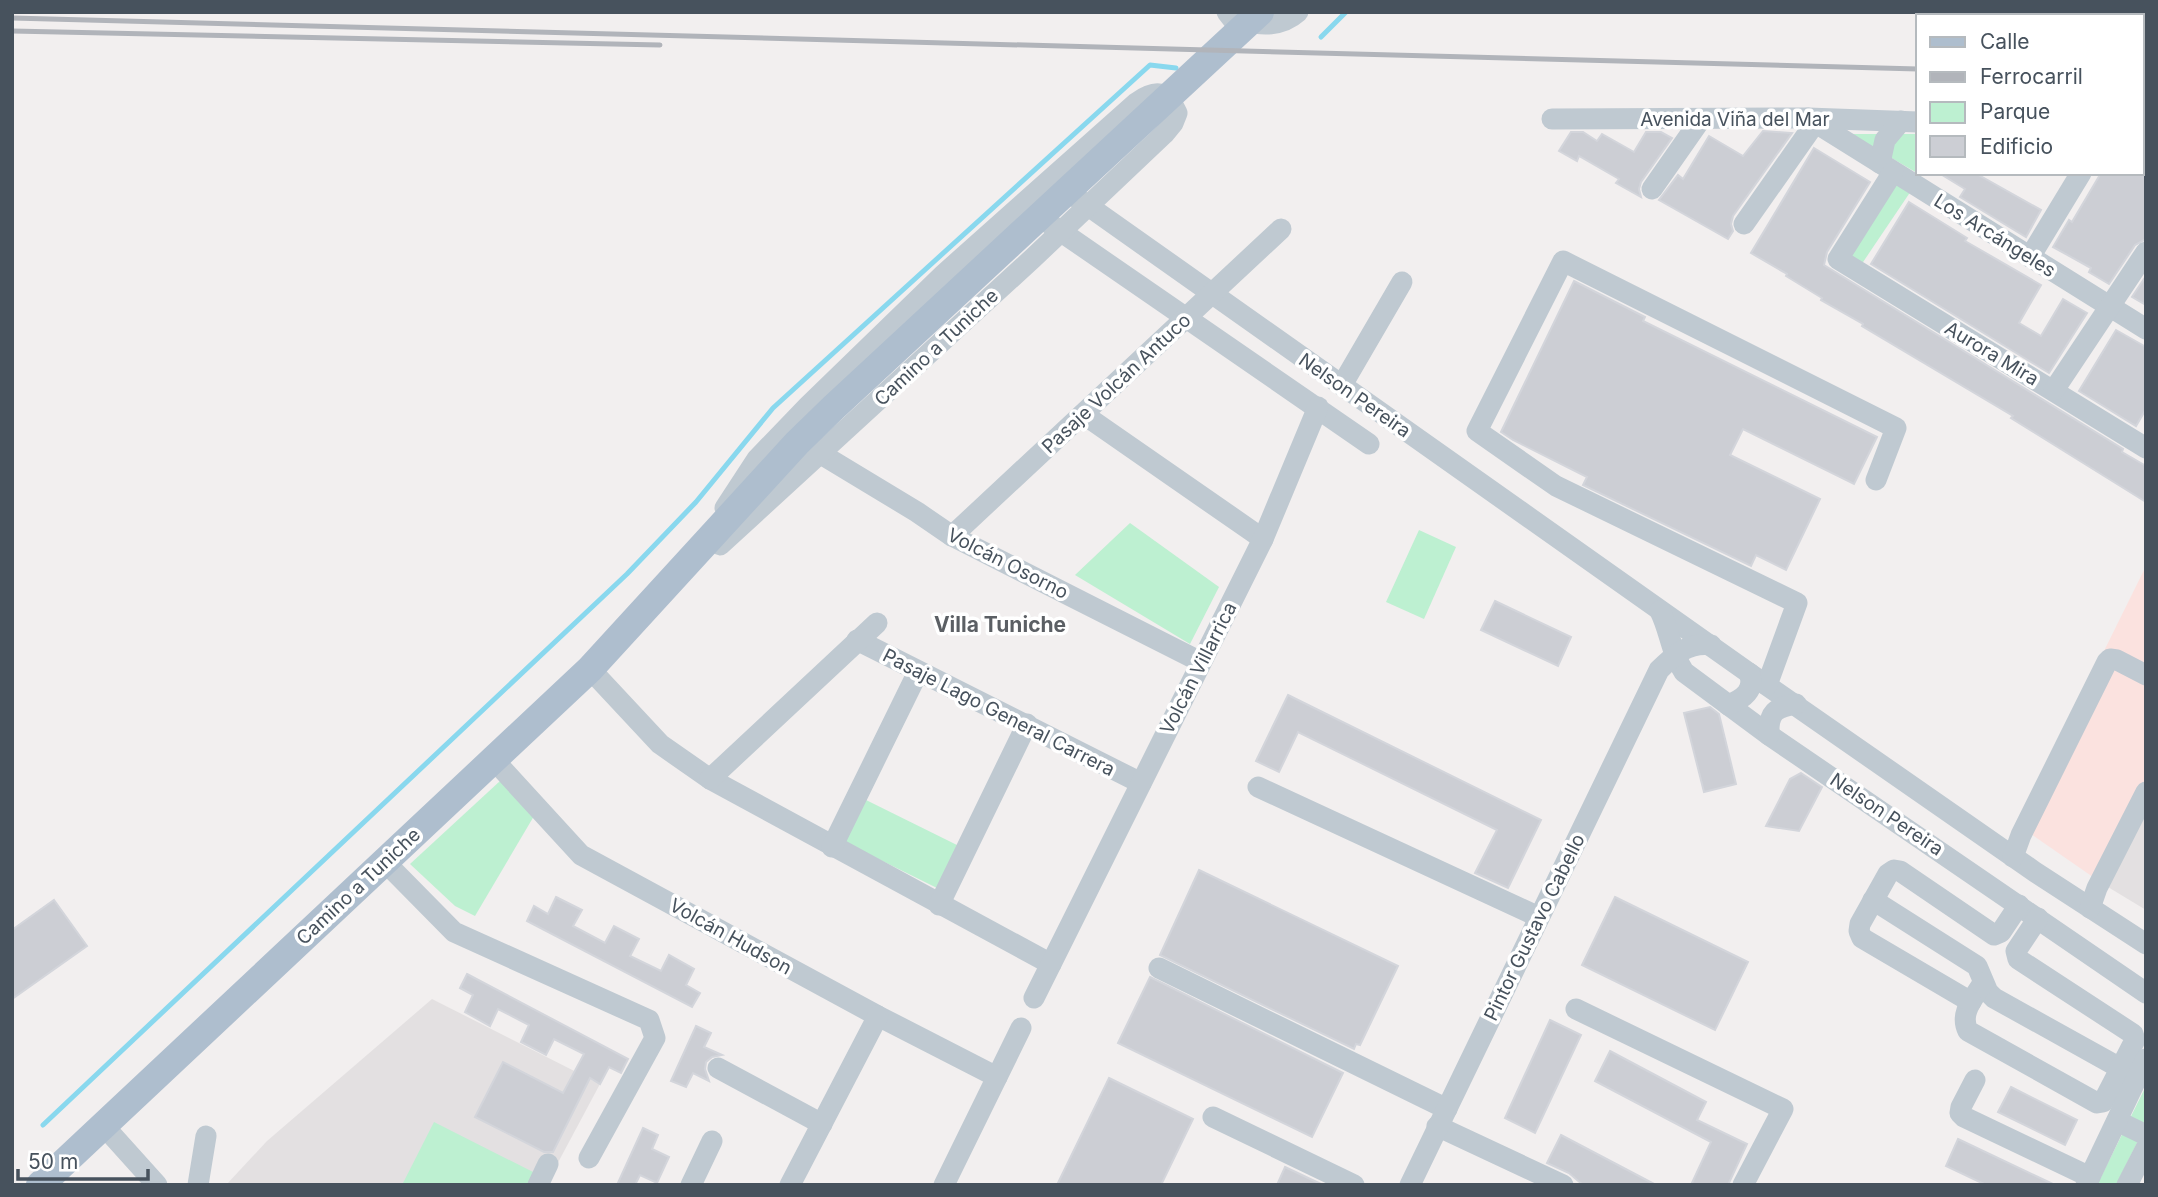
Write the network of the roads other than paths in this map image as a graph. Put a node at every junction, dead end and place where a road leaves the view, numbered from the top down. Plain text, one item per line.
1 (1227, 12) edge
2 (1260, 12) edge
3 (1298, 12) edge
4 (1552, 119) dead end
5 (1700, 119) junction
6 (1812, 121) junction
7 (1909, 122) edge
8 (1886, 167) junction
9 (2080, 175) edge
10 (1051, 178) junction
11 (1652, 189) dead end
12 (1024, 203) junction
13 (1088, 206) junction
14 (1744, 224) dead end
15 (1281, 229) dead end
16 (1061, 232) junction
17 (2146, 252) edge
18 (2030, 257) junction
19 (1402, 282) dead end
20 (1211, 294) junction
21 (2111, 307) junction
22 (1185, 319) junction
23 (2146, 329) edge
24 (1342, 385) junction
25 (2054, 390) junction
26 (1360, 398) junction
27 (1318, 407) junction
28 (1083, 414) junction
29 (1369, 444) dead end
30 (2146, 447) edge
31 (821, 454) junction
32 (1876, 480) dead end
33 (952, 536) junction
34 (1263, 539) junction
35 (693, 557) junction
36 (670, 581) junction
37 (1660, 611) junction
38 (877, 623) dead end
39 (857, 640) junction
40 (1711, 645) junction
41 (1675, 655) junction
42 (1202, 662) junction
43 (590, 669) junction
44 (918, 672) junction
45 (1749, 673) junction
46 (2146, 675) edge
47 (1767, 685) junction
48 (1796, 704) junction
49 (1728, 705) junction
50 (1027, 724) junction
51 (1769, 734) junction
52 (493, 759) junction
53 (709, 779) junction
54 (1141, 783) junction
55 (1258, 787) dead end
56 (2146, 792) edge
57 (1927, 796) junction
58 (1906, 827) junction
59 (832, 847) junction
60 (2013, 857) junction
61 (384, 861) junction
62 (2035, 872) junction
63 (1873, 900) junction
64 (939, 905) junction
65 (2013, 908) junction
66 (2091, 908) junction
67 (1539, 917) junction
68 (2033, 926) junction
69 (2146, 944) edge
70 (1051, 964) junction
71 (1159, 968) dead end
72 (1983, 983) junction
73 (2146, 993) edge
74 (1034, 998) dead end
75 (1971, 1002) junction
76 (1576, 1009) dead end
77 (878, 1016) junction
78 (1021, 1028) dead end
79 (2146, 1059) edge
80 (2120, 1068) junction
81 (718, 1069) dead end
82 (997, 1077) junction
83 (1975, 1080) dead end
84 (1213, 1117) dead end
85 (1442, 1118) junction
86 (2117, 1121) junction
87 (822, 1124) junction
88 (103, 1125) junction
89 (2146, 1135) edge
90 (206, 1136) dead end
91 (712, 1141) dead end
92 (2146, 1148) edge
93 (589, 1158) dead end
94 (548, 1164) dead end
95 (2088, 1181) edge
96 (40, 1185) edge
97 (157, 1185) edge
98 (198, 1185) edge
99 (538, 1185) edge
100 (691, 1185) edge
101 (790, 1185) edge
102 (944, 1185) edge
103 (1354, 1185) edge
104 (1410, 1185) edge
105 (1563, 1185) edge
106 (1743, 1185) edge
107 (2127, 1185) edge

1 - 3 street
2 - 35 main road, Camino a Tuniche
4 - 5 street, Avenida Viña del Mar
5 - 6 street, Avenida Viña del Mar
5 - 11 street
6 - 7 street, Avenida Viña del Mar
6 - 8 street, Los Arcángeles
6 - 14 street
7 - 8 street
8 - 18 street, Los Arcángeles
8 - 25 street, Aurora Mira
9 - 18 street
10 - 12 street, Camino a Tuniche
10 - 13 street, Nelson Pereira
10 - 13 street, Camino a Tuniche
12 - 16 street, Nelson Pereira
12 - 35 street, Camino a Tuniche
13 - 16 street, Camino a Tuniche
13 - 20 street, Nelson Pereira
15 - 20 street, Pasaje Volcán Antuco
16 - 22 street, Nelson Pereira
16 - 31 street, Camino a Tuniche
17 - 21 street
18 - 21 street, Los Arcángeles
19 - 24 street
20 - 22 street, Pasaje Volcán Antuco
20 - 24 street, Nelson Pereira
21 - 23 street, Los Arcángeles
21 - 25 street
22 - 27 street, Nelson Pereira
22 - 28 street, Pasaje Volcán Antuco
24 - 26 street, Nelson Pereira
25 - 30 street, Aurora Mira
26 - 27 street
26 - 37 street, Nelson Pereira
27 - 29 street, Nelson Pereira
27 - 34 street, Volcán Villarrica
28 - 33 street, Pasaje Volcán Antuco
28 - 34 street
31 - 33 street, Volcán Osorno
31 - 36 street, Camino a Tuniche
32 - 47 street
33 - 42 street, Volcán Osorno
34 - 42 street, Volcán Villarrica
35 - 36 main road, Camino a Tuniche
36 - 43 main road, Camino a Tuniche
37 - 40 street, Nelson Pereira
37 - 41 street, Nelson Pereira
38 - 39 street, Pasaje Lago General Carrera
39 - 44 street, Pasaje Lago General Carrera
39 - 53 street, Pasaje Lago General Carrera
40 - 41 street
40 - 45 street, Nelson Pereira
41 - 49 street, Nelson Pereira
41 - 67 street, Pintor Gustavo Cabello
42 - 54 street, Volcán Villarrica
43 - 52 main road, Camino a Tuniche
43 - 53 street
44 - 50 street, Pasaje Lago General Carrera
44 - 59 street
45 - 47 street, Nelson Pereira
45 - 49 street
46 - 60 street
47 - 48 street, Nelson Pereira
48 - 51 street
48 - 57 street, Nelson Pereira
49 - 51 street, Nelson Pereira
50 - 54 street, Pasaje Lago General Carrera
50 - 64 street
51 - 58 street, Nelson Pereira
52 - 61 main road, Camino a Tuniche
52 - 77 street, Volcán Hudson
53 - 59 street
54 - 70 street, Volcán Villarrica
55 - 67 street
56 - 66 street
57 - 58 street
57 - 60 street, Nelson Pereira
58 - 65 street, Nelson Pereira
59 - 64 street
60 - 62 street, Nelson Pereira
61 - 88 main road, Camino a Tuniche
61 - 93 street
62 - 65 street
62 - 66 street, Nelson Pereira
63 - 65 street
63 - 72 street
63 - 75 street
64 - 70 street
65 - 68 street, Nelson Pereira
66 - 69 street, Nelson Pereira
67 - 85 street, Pintor Gustavo Cabello
68 - 73 street, Nelson Pereira
68 - 80 street
70 - 74 street, Volcán Villarrica
71 - 85 street
72 - 75 street
72 - 80 street
75 - 80 street
76 - 106 street
77 - 82 street, Volcán Hudson
77 - 87 street
78 - 82 street
79 - 86 street
81 - 87 street
82 - 102 street
83 - 95 street
84 - 103 street
85 - 104 street, Pintor Gustavo Cabello
85 - 105 street
86 - 89 street
86 - 95 street
87 - 101 street
88 - 96 main road, Camino a Tuniche
88 - 97 street
90 - 98 street
91 - 100 street
92 - 107 street
94 - 99 street

